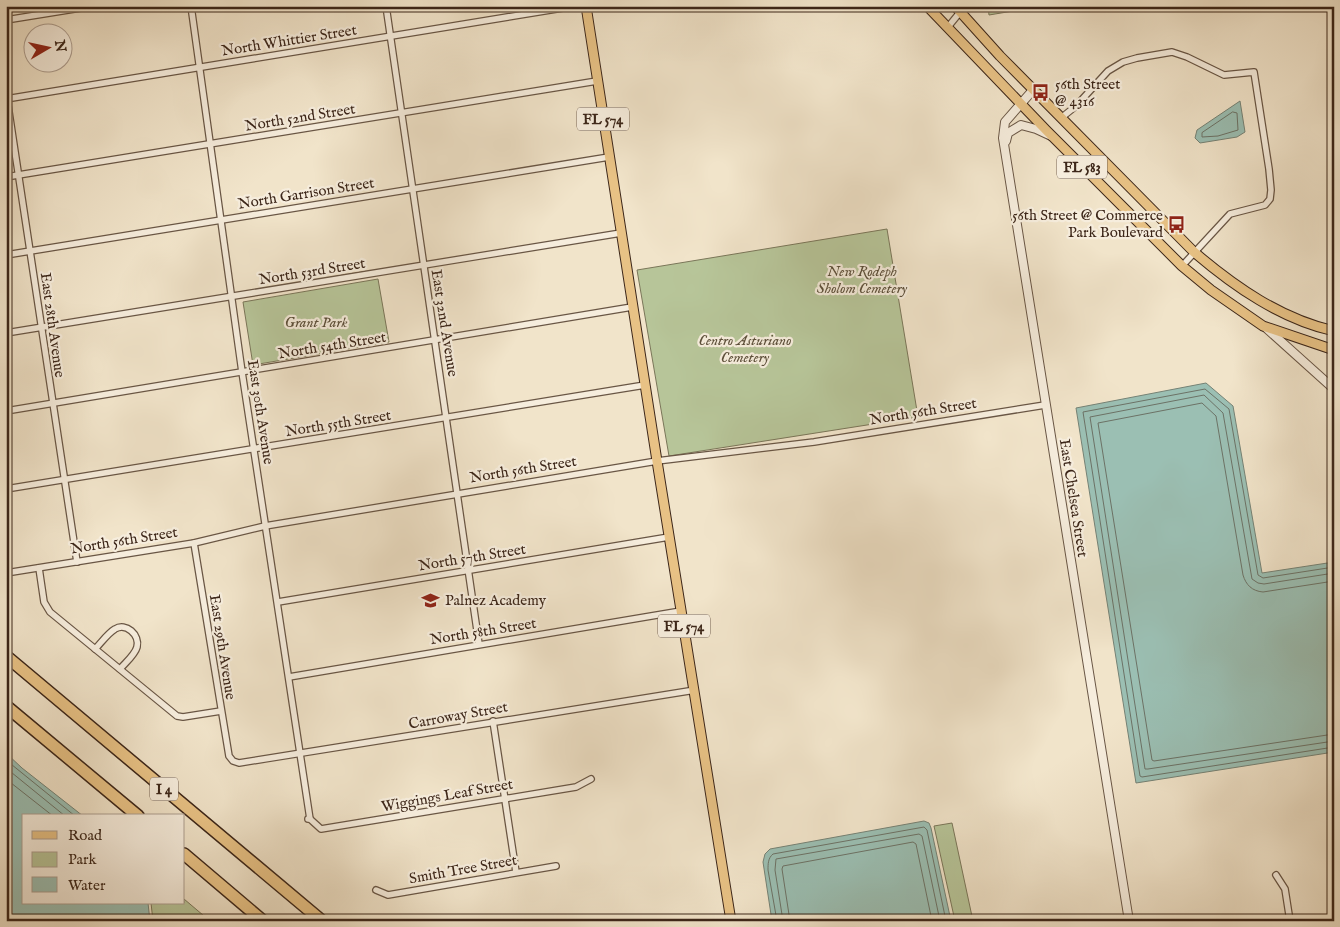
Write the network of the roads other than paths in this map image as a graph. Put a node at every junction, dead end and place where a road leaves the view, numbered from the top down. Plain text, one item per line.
1 (93, 6) edge
2 (191, 6) edge
3 (386, 6) edge
4 (575, 6) edge
5 (586, 6) edge
6 (928, 6) edge
7 (960, 8) edge
8 (6, 20) edge
9 (948, 27) junction
10 (391, 36) junction
11 (200, 67) junction
12 (597, 81) junction
13 (1033, 90) junction
14 (7, 97) edge
15 (1020, 103) junction
16 (400, 113) junction
17 (1061, 118) junction
18 (1053, 138) junction
19 (211, 144) junction
20 (1005, 148) junction
21 (609, 157) junction
22 (18, 175) junction
23 (6, 177) edge
24 (412, 188) junction
25 (221, 220) junction
26 (621, 233) junction
27 (30, 251) junction
28 (1194, 252) junction
29 (6, 255) edge
30 (423, 265) junction
31 (1182, 266) junction
32 (233, 296) junction
33 (632, 307) junction
34 (1263, 326) junction
35 (41, 327) junction
36 (1334, 331) edge
37 (6, 333) edge
38 (435, 341) junction
39 (1334, 350) edge
40 (242, 372) junction
41 (645, 385) junction
42 (1334, 389) edge
43 (52, 404) junction
44 (1045, 405) junction
45 (6, 411) edge
46 (447, 418) junction
47 (255, 449) junction
48 (657, 462) junction
49 (64, 480) junction
50 (6, 489) edge
51 (458, 494) junction
52 (265, 526) junction
53 (669, 537) junction
54 (194, 543) junction
55 (77, 562) junction
56 (39, 568) junction
57 (468, 570) junction
58 (6, 573) edge
59 (278, 602) junction
60 (682, 611) junction
61 (479, 644) junction
62 (95, 649) junction
63 (6, 656) edge
64 (120, 669) junction
65 (289, 677) junction
66 (694, 690) junction
67 (6, 706) edge
68 (221, 711) junction
69 (493, 722) junction
70 (301, 754) junction
71 (229, 756) joint
72 (591, 779) dead end
73 (505, 797) junction
74 (136, 814) edge
75 (309, 819) joint
76 (185, 855) edge
77 (556, 866) dead end
78 (516, 872) junction
79 (1276, 874) dead end
80 (376, 890) dead end
81 (1290, 920) edge
82 (263, 921) edge
83 (322, 921) edge
84 (732, 921) edge
85 (1129, 921) edge
86 (1286, 921) edge

1 - 8 street
2 - 11 street, East 30th Avenue
3 - 10 street, East 32nd Avenue
4 - 10 street, North Whittier Street
5 - 12 main road, FL 574
6 - 9 main road, FL 583
7 - 9 street
7 - 13 main road, FL 583
9 - 15 main road, FL 583
10 - 11 street, North Whittier Street
10 - 16 street, East 32nd Avenue
11 - 14 street, North Whittier Street
11 - 19 street, East 30th Avenue
12 - 16 street, North 52nd Street
12 - 21 main road, FL 574
13 - 15 street, East Chelsea Street
13 - 17 main road, FL 583
14 - 22 street, East 28th Avenue
15 - 18 main road, FL 583
15 - 20 street, East Chelsea Street
16 - 19 street, North 52nd Street
16 - 24 street, East 32nd Avenue
17 - 28 main road, FL 583
17 - 28 street
18 - 20 street
18 - 31 main road, FL 583
19 - 22 street, North 52nd Street
19 - 25 street, East 30th Avenue
20 - 44 street, East Chelsea Street
21 - 24 street, North Garrison Street
21 - 26 main road, FL 574
22 - 23 street, North 52nd Street
22 - 27 street, East 28th Avenue
24 - 25 street, North Garrison Street
24 - 30 street, East 32nd Avenue
25 - 27 street, North Garrison Street
25 - 32 street, East 30th Avenue
26 - 30 street, North 53rd Street
26 - 33 main road, FL 574
27 - 29 street, North Garrison Street
27 - 35 street, East 28th Avenue
28 - 31 street
28 - 36 main road, FL 583
30 - 32 street, North 53rd Street
30 - 38 street, East 32nd Avenue
31 - 34 main road, FL 583
32 - 35 street, North 53rd Street
32 - 40 street, East 30th Avenue
33 - 38 street, North 54th Street
33 - 41 main road, FL 574
34 - 39 main road, FL 583
34 - 42 street
35 - 37 street, North 53rd Street
35 - 43 street, East 28th Avenue
38 - 40 street, North 54th Street
38 - 46 street, East 32nd Avenue
40 - 43 street, North 54th Street
40 - 47 street, East 30th Avenue
41 - 46 street, North 55th Street
41 - 48 main road, FL 574
43 - 45 street, North 54th Street
43 - 49 street, East 28th Avenue
44 - 48 street, North 56th Street
44 - 85 street, East Chelsea Street
46 - 47 street, North 55th Street
46 - 51 street, East 32nd Avenue
47 - 49 street, North 55th Street
47 - 52 street, East 30th Avenue
48 - 51 street, North 56th Street
48 - 53 main road, FL 574
49 - 50 street, North 55th Street
49 - 55 street, East 28th Avenue
51 - 52 street, North 56th Street
51 - 57 street, East 32nd Avenue
52 - 54 street, North 56th Street
52 - 59 street, East 30th Avenue
53 - 57 street, North 57th Street
53 - 60 main road, FL 574
54 - 55 street, North 56th Street
54 - 68 street, East 29th Avenue
55 - 56 street, North 56th Street
56 - 58 street, North 56th Street
56 - 62 street
57 - 59 street, North 57th Street
57 - 61 street, East 32nd Avenue
59 - 65 street, East 30th Avenue
60 - 61 street, North 58th Street
60 - 66 main road, FL 574
61 - 65 street, North 58th Street
62 - 64 street
62 - 64 street
63 - 83 highway, I 4
64 - 68 street
65 - 70 street, East 30th Avenue
66 - 69 street, Carroway Street
66 - 84 main road, FL 574
67 - 74 highway, I 4
68 - 71 street, East 29th Avenue
69 - 70 street, Carroway Street
69 - 73 street
70 - 71 street, Carroway Street
70 - 75 street, East 30th Avenue
72 - 73 street, Wiggings Leaf Street
73 - 75 street, Wiggings Leaf Street
73 - 78 street
76 - 82 highway
77 - 78 street, Smith Tree Street
78 - 80 street, Smith Tree Street
79 - 81 street
81 - 86 street

